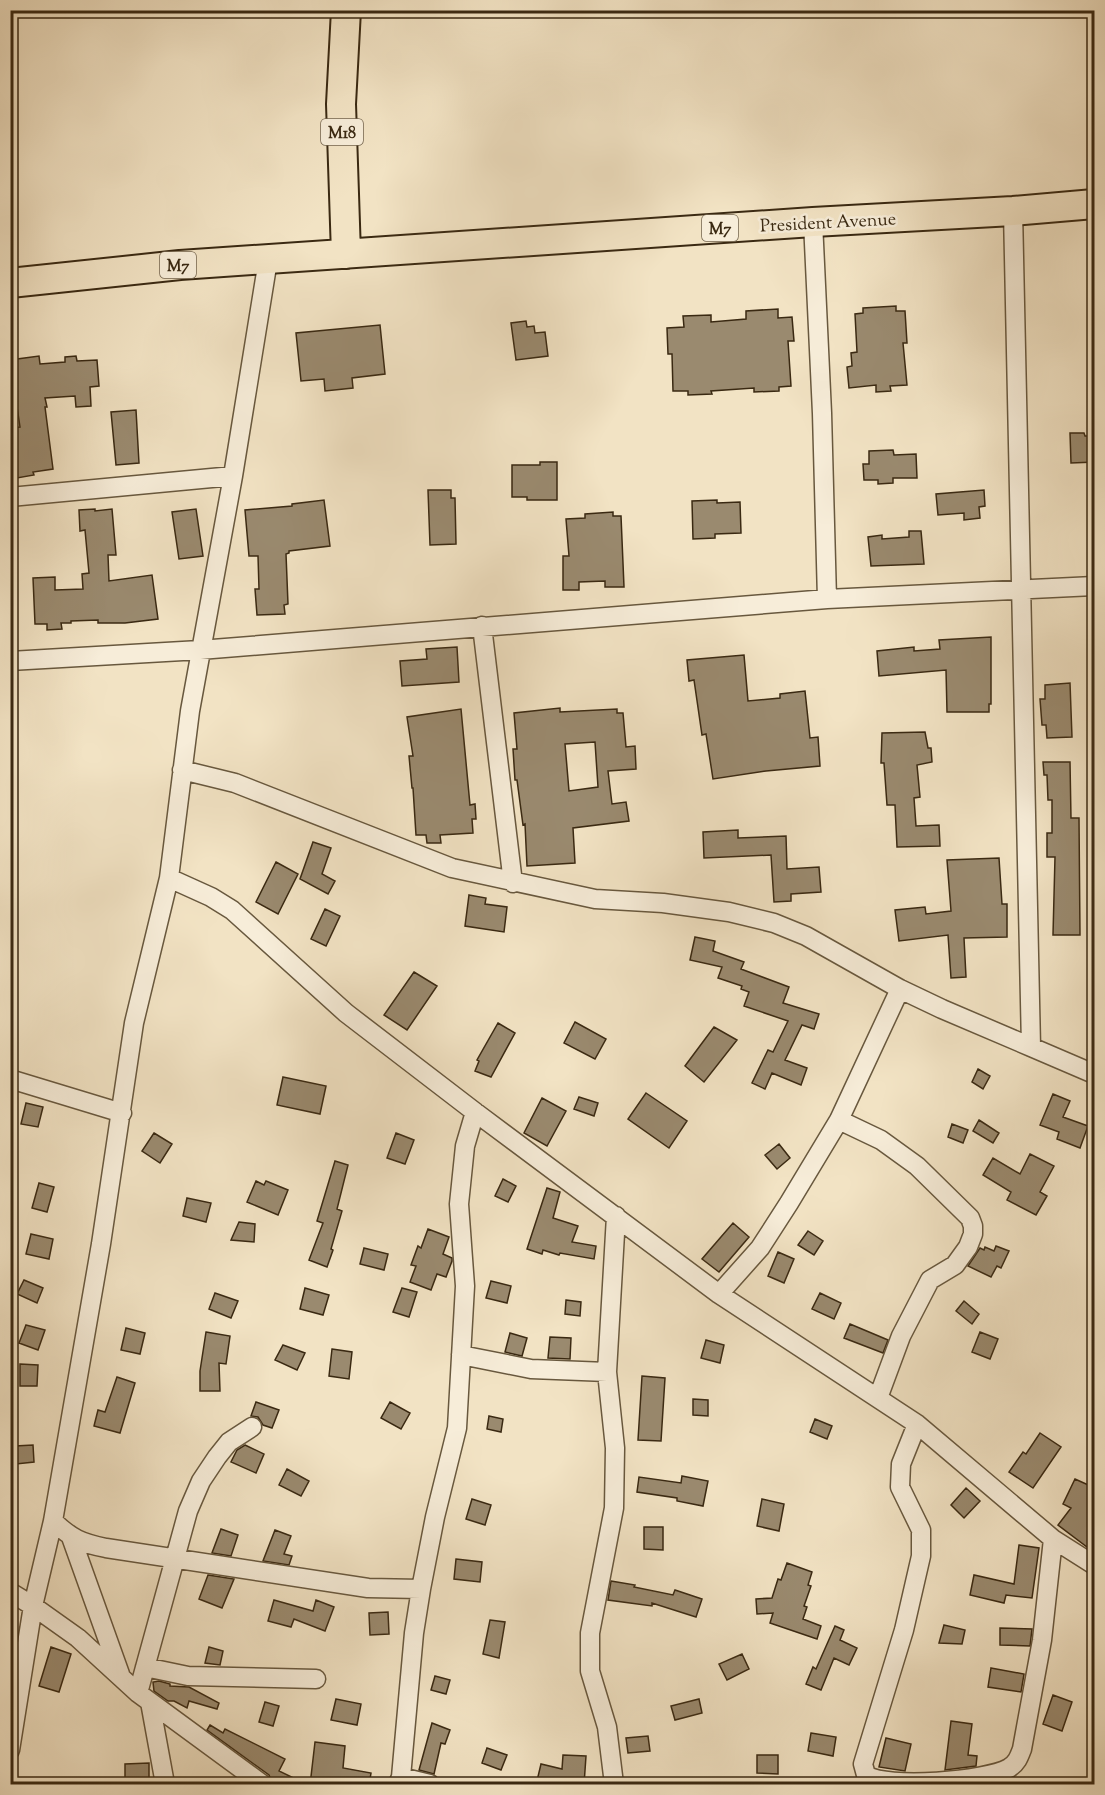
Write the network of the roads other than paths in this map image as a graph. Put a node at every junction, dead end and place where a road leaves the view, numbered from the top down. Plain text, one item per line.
1 (346, 10) edge
2 (344, 191) junction
3 (1095, 204) edge
4 (1013, 212) junction
5 (813, 222) junction
6 (402, 250) junction
7 (346, 254) junction
8 (300, 257) junction
9 (268, 260) junction
10 (10, 283) edge
11 (233, 476) junction
12 (10, 498) edge
13 (1095, 586) edge
14 (1021, 589) junction
15 (827, 599) junction
16 (482, 626) junction
17 (200, 650) junction
18 (10, 661) edge
19 (182, 770) junction
20 (169, 878) junction
21 (513, 883) junction
22 (900, 989) junction
23 (1031, 1047) junction
24 (1095, 1074) edge
25 (10, 1079) edge
26 (475, 1112) junction
27 (122, 1113) junction
28 (839, 1120) junction
29 (616, 1216) junction
30 (719, 1294) junction
31 (461, 1355) junction
32 (607, 1372) junction
33 (878, 1398) junction
34 (917, 1424) junction
35 (252, 1427) dead end
36 (53, 1521) junction
37 (71, 1537) junction
38 (1053, 1539) junction
39 (174, 1558) junction
40 (1095, 1565) edge
41 (421, 1589) junction
42 (10, 1592) edge
43 (33, 1606) junction
44 (145, 1667) junction
45 (121, 1677) junction
46 (316, 1679) dead end
47 (144, 1697) junction
48 (10, 1750) edge
49 (399, 1781) edge
50 (975, 1781) edge
51 (165, 1785) edge
52 (262, 1785) edge
53 (430, 1785) edge
54 (614, 1785) edge

1 - 2 main road, M18
2 - 6 main road
2 - 7 main road, M18
2 - 8 main road
3 - 4 main road, President Avenue / M7
4 - 5 main road, President Avenue / M7
4 - 14 street
5 - 6 main road, President Avenue / M7
5 - 15 street
6 - 7 main road, President Avenue / M7
7 - 8 main road, M7
8 - 9 main road, M7
9 - 10 main road, M7
9 - 11 street
11 - 12 street
11 - 17 street
13 - 14 street
14 - 15 street
14 - 23 street
15 - 16 street
16 - 17 street
16 - 21 street
17 - 18 street
17 - 19 street
19 - 20 street
19 - 21 street
20 - 26 street
20 - 27 street
21 - 22 street
22 - 23 street
22 - 28 street
23 - 24 street
25 - 27 street
26 - 29 street
26 - 31 street
27 - 36 street
28 - 30 street
28 - 33 street
29 - 30 street
29 - 32 street
30 - 33 street
31 - 32 street
31 - 41 street
32 - 54 street
33 - 34 street
34 - 38 street
34 - 50 street
35 - 39 street
36 - 37 street
36 - 43 street
37 - 39 street
37 - 45 street
38 - 40 street
38 - 50 street
39 - 41 street
39 - 44 street
41 - 49 street
42 - 43 street
43 - 45 street
43 - 48 street
44 - 46 street
44 - 47 street
45 - 47 street
47 - 51 street
47 - 52 street
49 - 53 street

